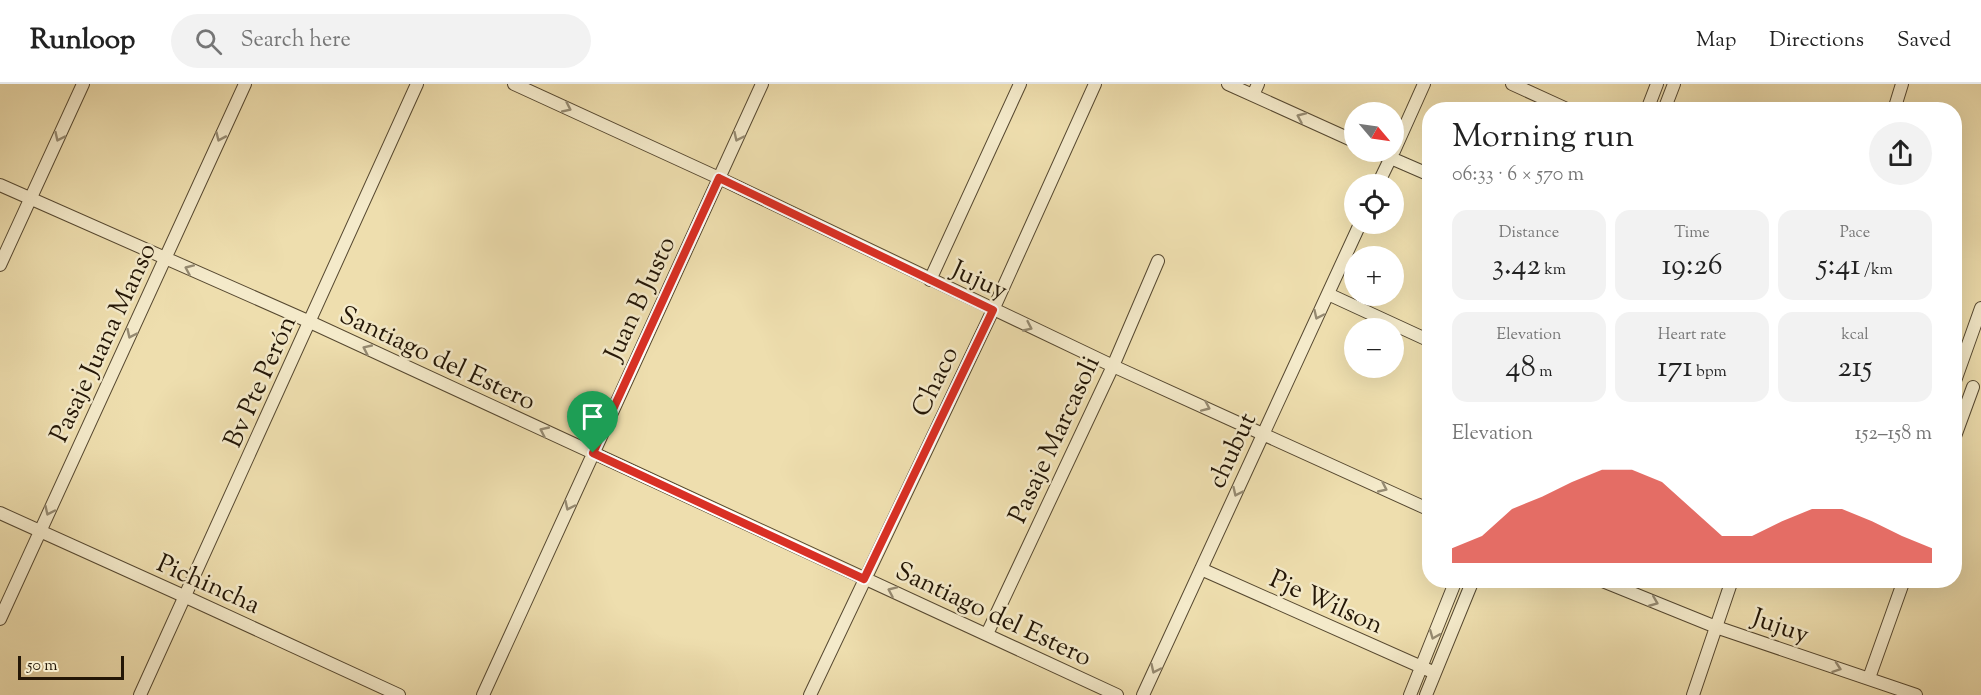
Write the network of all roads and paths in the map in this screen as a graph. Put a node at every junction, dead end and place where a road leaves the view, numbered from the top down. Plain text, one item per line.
1 (83, 84) edge
2 (244, 84) edge
3 (417, 84) edge
4 (514, 84) edge
5 (762, 84) edge
6 (1020, 84) edge
7 (1095, 84) edge
8 (1228, 84) edge
9 (1424, 84) edge
10 (1512, 84) edge
11 (1657, 84) edge
12 (1674, 84) edge
13 (1902, 84) edge
14 (1255, 89) edge
15 (1551, 102) edge
16 (1650, 102) edge
17 (1667, 102) edge
18 (1896, 102) edge
19 (1404, 127) edge
20 (1344, 136) edge
21 (1404, 160) edge
22 (1422, 171) edge
23 (719, 178) junction
24 (0, 185) edge
25 (30, 200) junction
26 (1355, 234) edge
27 (165, 259) junction
28 (1158, 261) dead end
29 (0, 265) edge
30 (930, 280) junction
31 (1328, 294) junction
32 (1981, 308) edge
33 (993, 310) junction
34 (310, 322) junction
35 (1422, 337) edge
36 (1962, 361) edge
37 (1113, 366) junction
38 (1962, 384) edge
39 (1977, 389) edge
40 (1962, 422) edge
41 (1264, 433) junction
42 (593, 453) junction
43 (1422, 506) edge
44 (0, 513) edge
45 (39, 532) junction
46 (1201, 569) junction
47 (864, 579) junction
48 (1453, 588) edge
49 (1470, 588) edge
50 (1620, 588) edge
51 (1728, 588) edge
52 (1901, 588) edge
53 (186, 597) junction
54 (0, 619) edge
55 (1716, 627) junction
56 (987, 634) junction
57 (1421, 667) junction
58 (1435, 673) junction
59 (1869, 678) junction
60 (140, 695) edge
61 (399, 695) edge
62 (483, 695) edge
63 (810, 695) edge
64 (1117, 695) edge
65 (1143, 695) edge
66 (1410, 695) edge
67 (1426, 695) edge
68 (1693, 695) edge
69 (1916, 695) edge

1 -> 25 street
2 -> 27 street, Pasaje Juana Manso
3 - 34 street, Bv Pte Perón
4 -> 23 street, Jujuy
5 -> 23 street, Juan B Justo
6 - 30 street
7 - 33 street, Chaco
8 - 14 street
9 - 19 street
10 - 15 street
11 - 16 street
12 - 17 street
13 - 18 street
20 -> 14 street
21 - 22 street
23 - 30 street, Jujuy
23 - 42 street, Juan B Justo
24 - 25 street, Santiago del Estero
25 - 27 street, Santiago del Estero
25 - 29 street
26 - 31 street, chubut
34 -> 27 street, Santiago del Estero
27 -> 45 street, Pasaje Juana Manso
28 - 37 street, Pasaje Marcasoli
30 - 33 street, Jujuy
31 - 35 street
31 -> 41 street, chubut
32 - 36 street
33 -> 37 street, Jujuy
33 - 47 street, Chaco
42 -> 34 street, Santiago del Estero
34 - 53 street, Bv Pte Perón
37 -> 41 street, Jujuy
37 - 56 street, Pasaje Marcasoli
38 - 39 street
39 - 40 street
41 -> 43 street, Jujuy
41 -> 46 street, chubut
42 - 47 street, Santiago del Estero
42 -> 62 street, Juan B Justo
44 - 45 street, Pichincha
45 - 53 street, Pichincha
45 - 54 street, Pasaje Juana Manso
46 - 57 street, Pje Wilson
46 -> 65 street, chubut
56 -> 47 street, Santiago del Estero
47 - 63 street, Chaco
48 -> 57 street
49 - 58 street
50 -> 55 street, Jujuy
51 - 55 street
52 - 59 street
53 - 60 street, Bv Pte Perón
53 - 61 street, Pichincha
55 -> 59 street, Jujuy
55 - 68 street
56 - 64 street, Santiago del Estero
57 - 58 street, Pje Wilson
57 - 66 street
58 - 67 street
59 - 69 street, Jujuy

